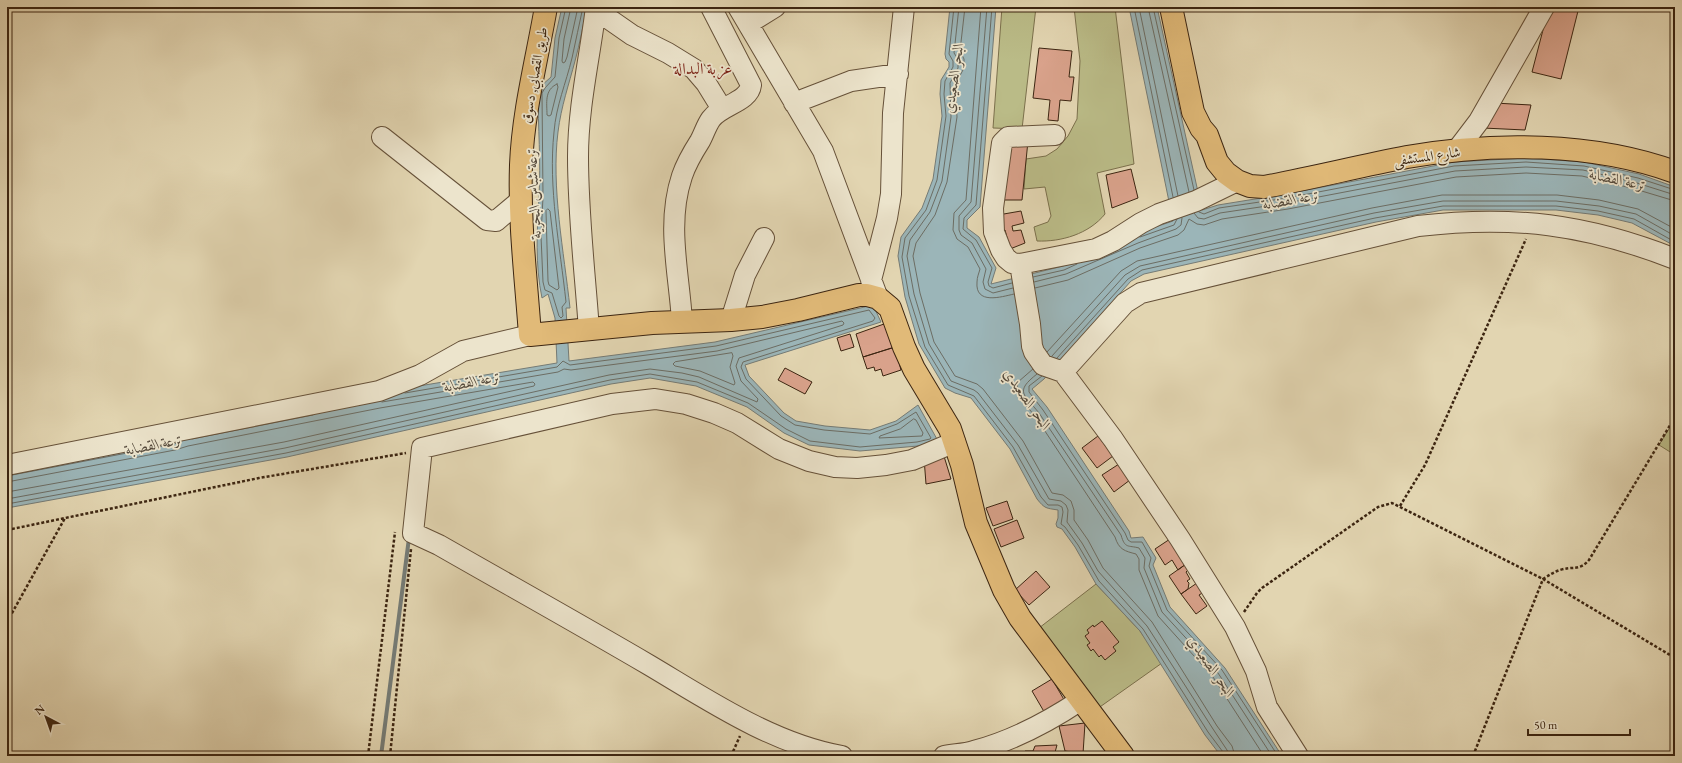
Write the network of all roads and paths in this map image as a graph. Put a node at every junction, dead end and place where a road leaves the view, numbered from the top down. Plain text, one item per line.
1 (546, 7) edge
2 (711, 7) edge
3 (775, 7) edge
4 (904, 7) edge
5 (1171, 7) edge
6 (1184, 7) edge
7 (1544, 7) edge
8 (605, 11) edge
9 (744, 15) edge
10 (898, 74) junction
11 (794, 103) junction
12 (722, 109) junction
13 (1055, 135) dead end
14 (1207, 135) junction
15 (382, 137) dead end
16 (1457, 150) junction
17 (1675, 172) edge
18 (1237, 181) junction
19 (521, 200) junction
20 (1533, 222) junction
21 (764, 238) dead end
22 (1675, 259) edge
23 (1020, 264) junction
24 (884, 304) junction
25 (731, 320) junction
26 (682, 321) junction
27 (574, 331) junction
28 (530, 335) junction
29 (1063, 372) junction
30 (1675, 417) edge
31 (952, 435) junction
32 (413, 451) junction
33 (404, 461) dead end
34 (7, 465) edge
35 (1400, 506) junction
36 (65, 518) junction
37 (7, 530) edge
38 (404, 532) junction
39 (1543, 580) junction
40 (7, 622) edge
41 (1235, 627) junction
42 (1675, 658) edge
43 (1081, 700) junction
44 (746, 721) junction
45 (368, 756) edge
46 (390, 756) edge
47 (731, 756) edge
48 (842, 756) edge
49 (944, 756) edge
50 (1123, 756) edge
51 (1298, 756) edge
52 (1473, 756) edge

1 - 19 main road, طريق القصابي, دسوق
2 - 12 street
3 - 9 street
4 - 10 street
5 - 14 main road, شارع المستشفى
6 - 14 main road, شارع المستشفى
7 - 16 street
8 - 12 street
8 - 27 street
9 - 11 street
10 - 11 street
10 - 24 street
11 - 24 street
12 - 26 street
13 - 23 street
14 - 18 main road, شارع المستشفى
15 - 19 street
16 - 17 main road, شارع المستشفى
16 - 18 main road, شارع المستشفى
18 - 23 street
19 - 28 main road, طريق القصابي, دسوق
20 - 22 street
20 - 29 street
20 - 35 path
21 - 25 street
23 - 29 street
24 - 25 main road
24 - 31 main road
25 - 26 main road
26 - 27 main road
27 - 28 main road
28 - 34 street
29 - 41 street
30 - 39 path
31 - 32 street
31 - 43 main road
32 - 33 path
32 - 36 path
32 - 38 street
35 - 39 path
35 - 41 path
36 - 37 path
36 - 40 path
38 - 44 street
38 - 45 path
38 - 46 path
39 - 42 path
39 - 52 path
41 - 51 street
43 - 49 street
43 - 50 main road
44 - 47 path
44 - 48 street

